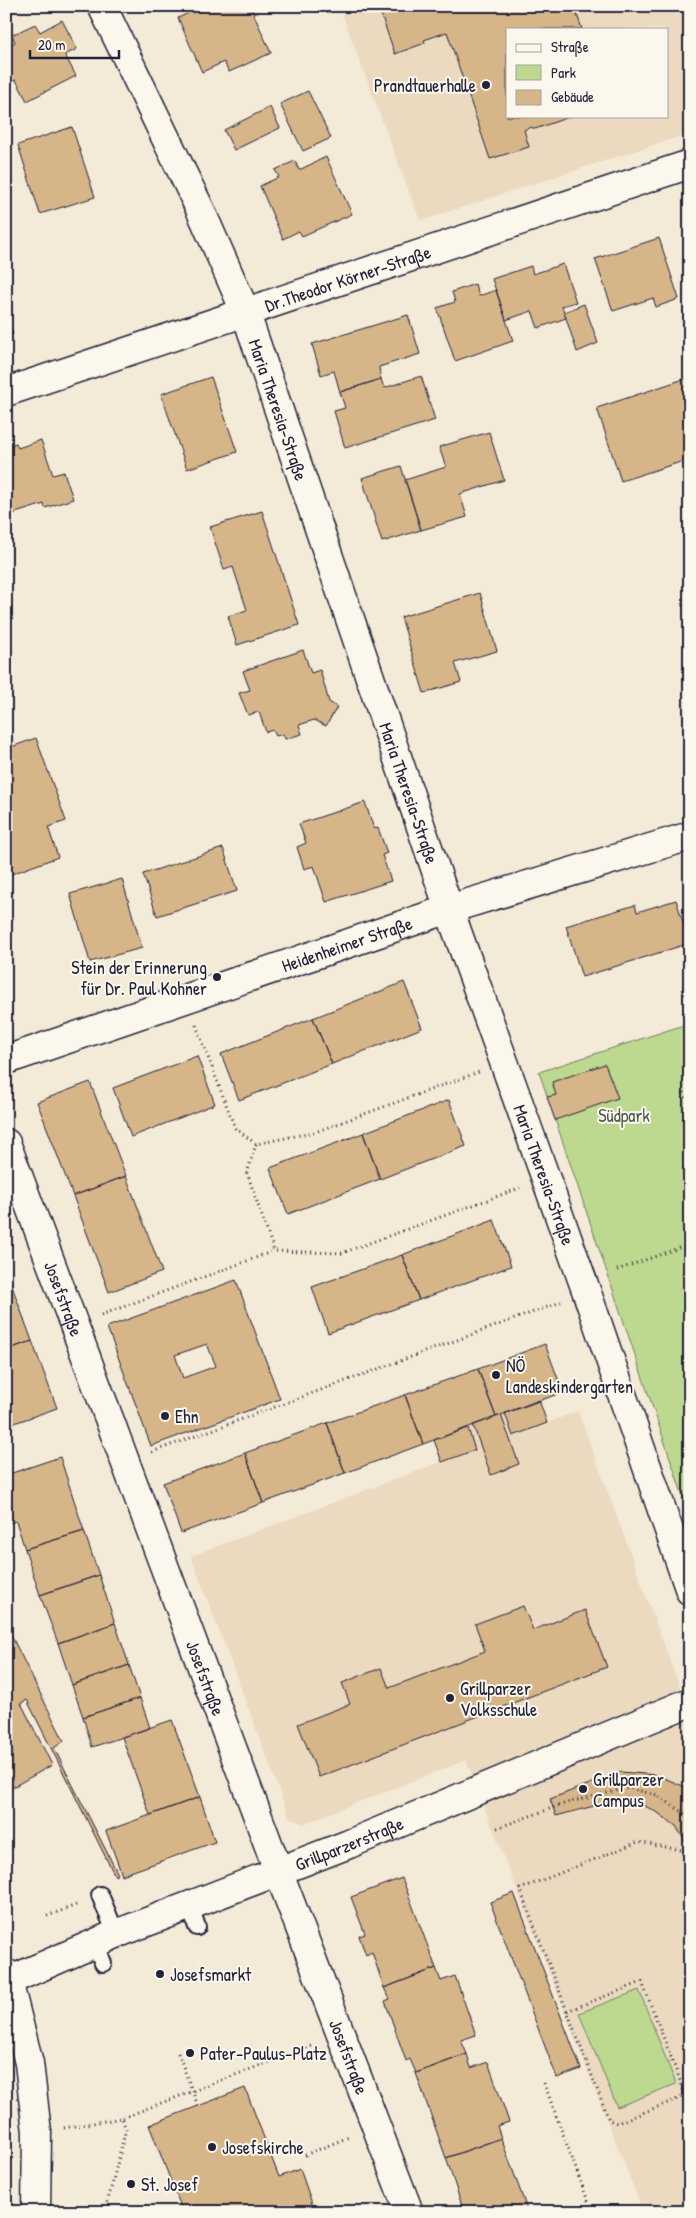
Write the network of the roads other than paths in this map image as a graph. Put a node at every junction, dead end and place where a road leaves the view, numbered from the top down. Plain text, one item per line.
1 (102, 6) edge
2 (690, 164) edge
3 (245, 311) junction
4 (6, 392) edge
5 (690, 836) edge
6 (449, 909) junction
7 (6, 1060) edge
8 (6, 1144) edge
9 (690, 1591) edge
10 (690, 1702) edge
11 (279, 1873) junction
12 (100, 1895) dead end
13 (105, 1947) junction
14 (7, 1978) edge
15 (36, 2212) edge
16 (409, 2212) edge

1 - 3 street, Maria Theresia-Straße
2 - 3 street, Dr.Theodor Körner-Straße
3 - 4 street, Dr.Theodor Körner-Straße
3 - 6 street, Maria Theresia-Straße
5 - 6 street, Heidenheimer Straße
6 - 7 street, Heidenheimer Straße
6 - 9 street, Maria Theresia-Straße
8 - 11 street, Josefstraße
10 - 11 street, Grillparzerstraße
11 - 13 street, Grillparzerstraße
11 - 16 street, Josefstraße
12 - 13 lane
13 - 14 street, Grillparzerstraße
14 - 15 street

